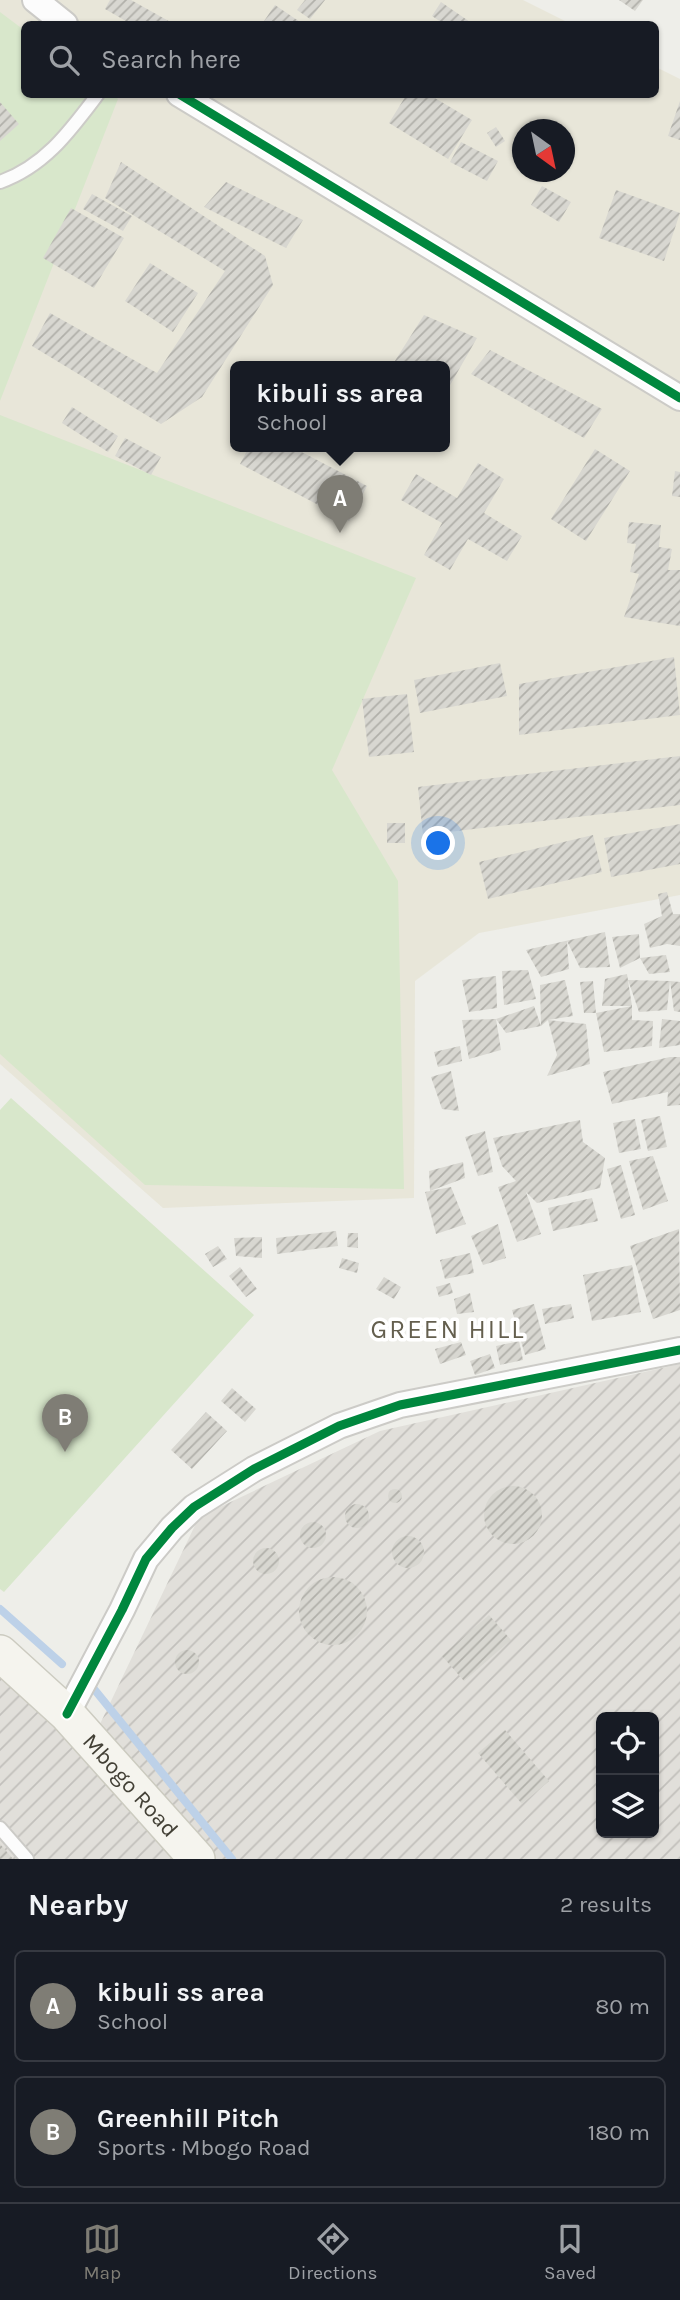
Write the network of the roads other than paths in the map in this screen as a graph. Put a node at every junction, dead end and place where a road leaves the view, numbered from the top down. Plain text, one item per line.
1 (35, 0) edge
2 (61, 21) edge
3 (95, 98) edge
4 (187, 98) edge
5 (0, 182) edge
6 (680, 398) edge
7 (680, 1350) edge
8 (0, 1653) edge
9 (67, 1714) junction
10 (0, 1828) edge
11 (27, 1859) edge
12 (197, 1859) edge

1 - 2 street
3 - 5 lane
4 - 6 street
7 - 9 street
8 - 9 street, Mbogo Road
9 - 12 street, Mbogo Road
10 - 11 lane

